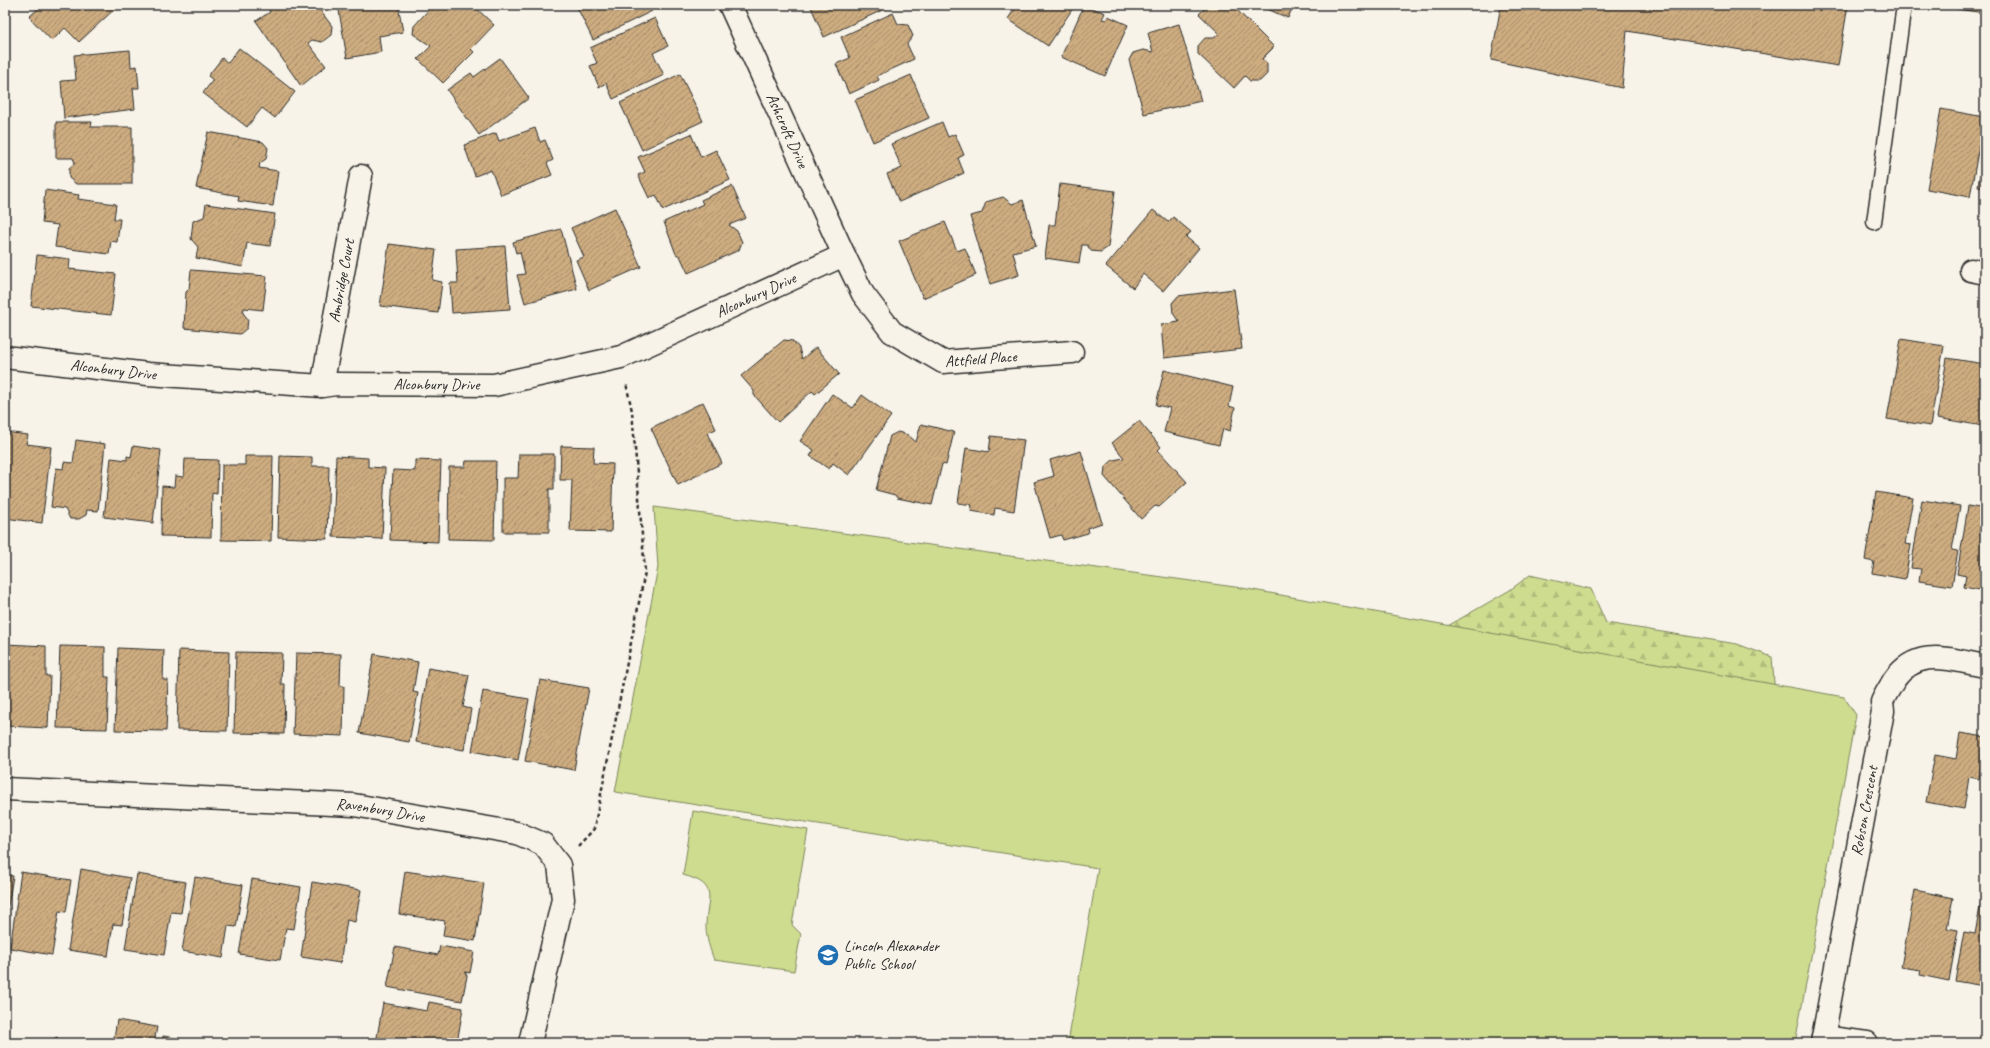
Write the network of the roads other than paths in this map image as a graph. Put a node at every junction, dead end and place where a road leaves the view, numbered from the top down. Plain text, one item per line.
1 (730, 5) edge
2 (1904, 5) edge
3 (361, 176) dead end
4 (1874, 222) dead end
5 (844, 255) junction
6 (1072, 352) dead end
7 (5, 357) edge
8 (322, 386) junction
9 (1985, 666) edge
10 (5, 789) edge
11 (1823, 1040) edge
12 (530, 1043) edge
13 (1867, 1043) edge

1 - 5 street, Ashcroft Drive
2 - 4 lane
3 - 8 street, Ambridge Court
5 - 6 street, Attfield Place
5 - 8 street, Alconbury Drive
7 - 8 street, Alconbury Drive
9 - 11 street, Robson Crescent
10 - 12 street, Ravenbury Drive
11 - 13 street

